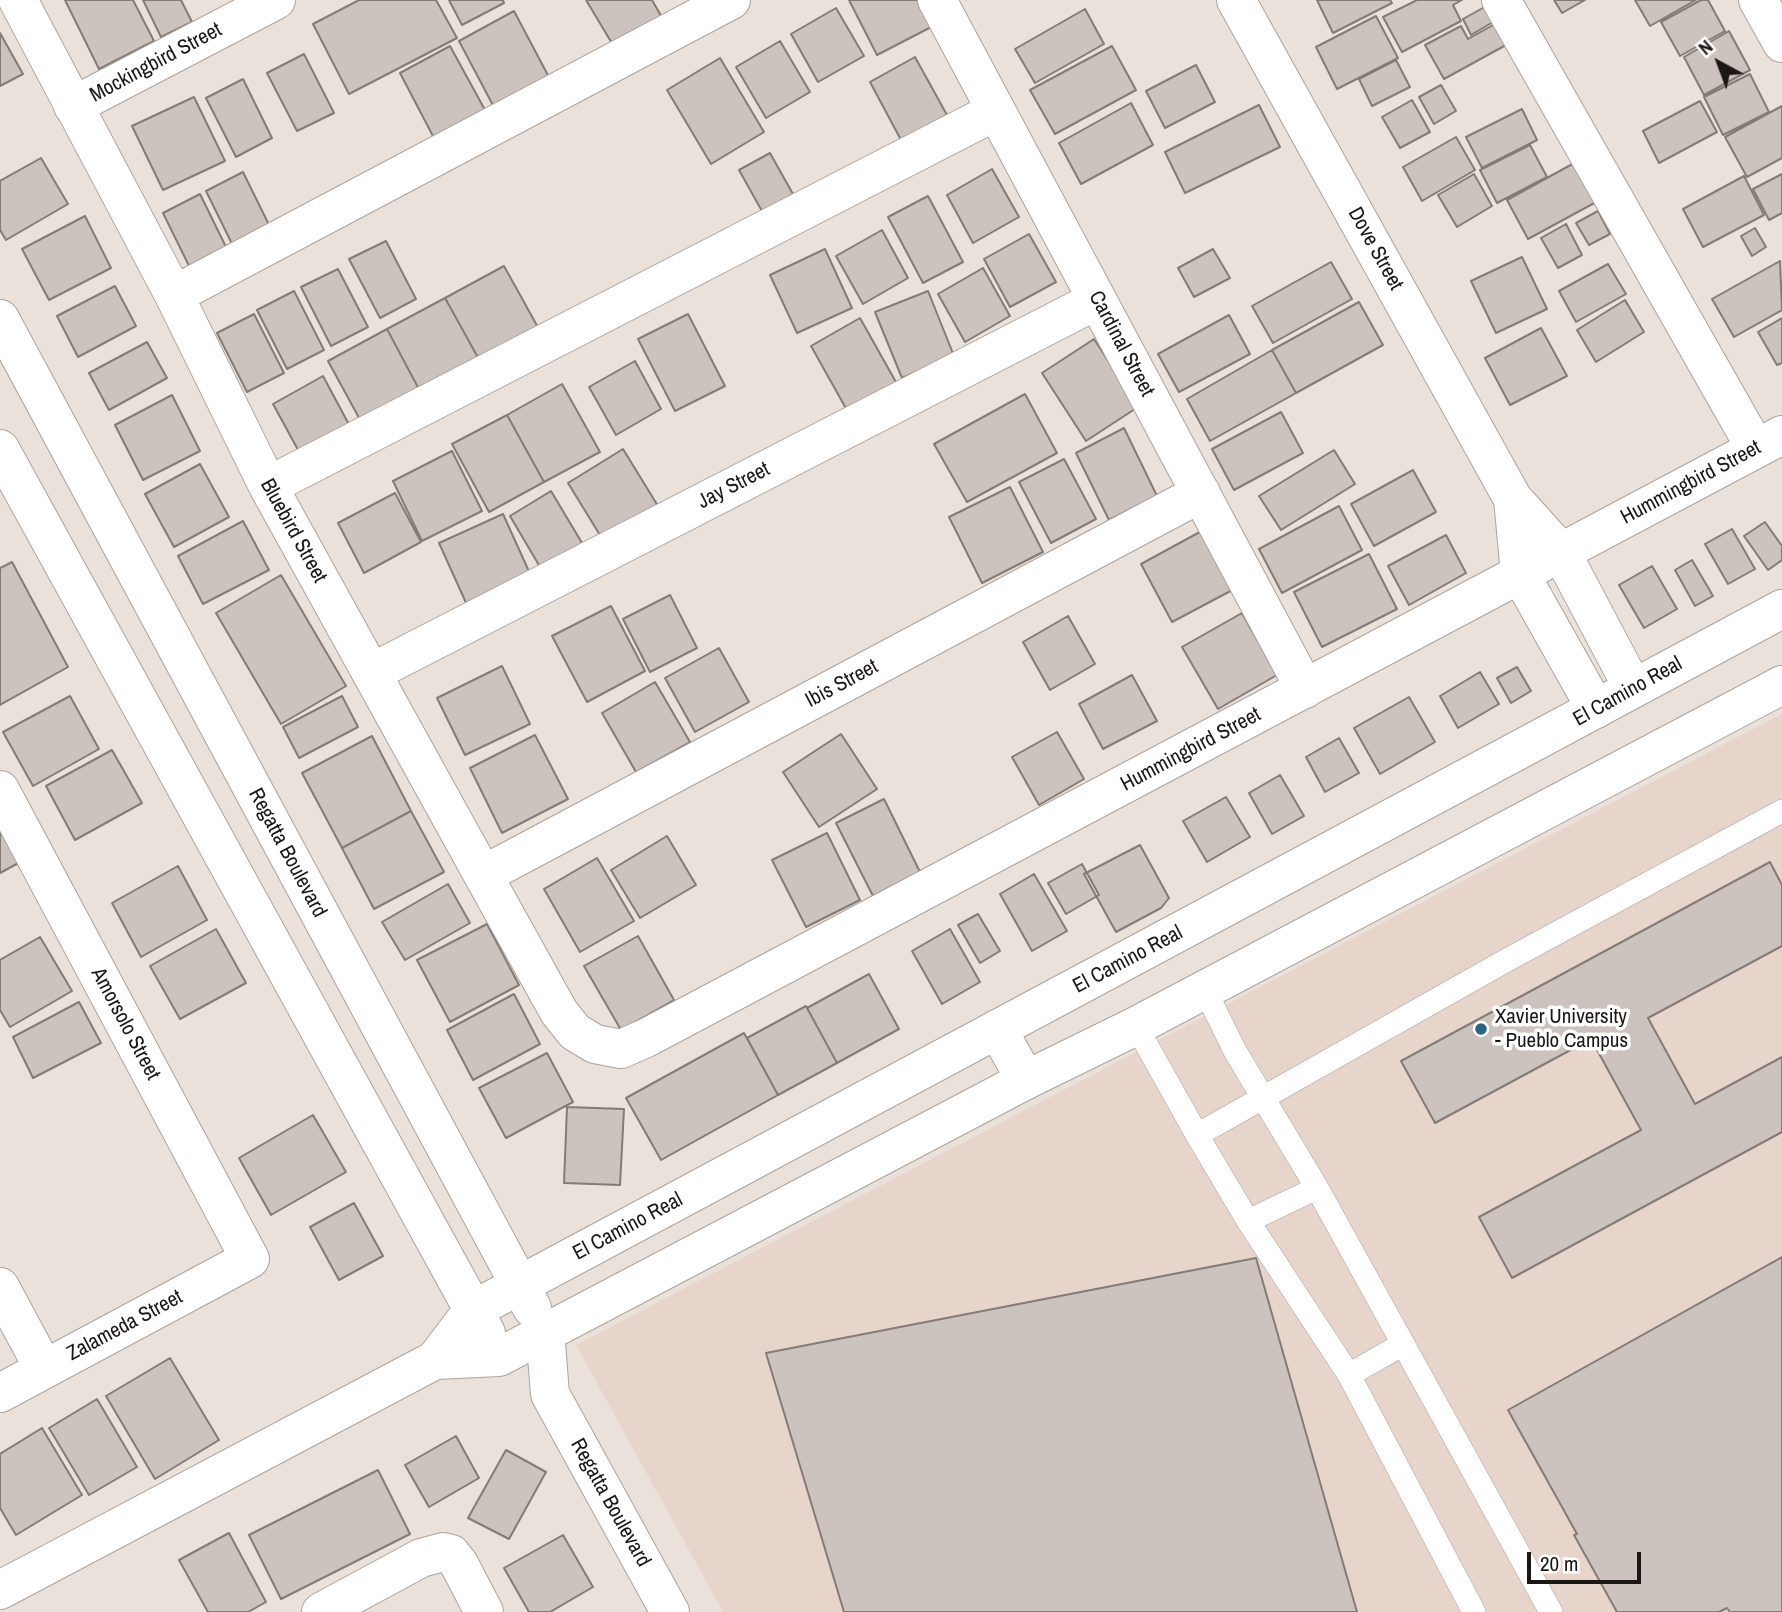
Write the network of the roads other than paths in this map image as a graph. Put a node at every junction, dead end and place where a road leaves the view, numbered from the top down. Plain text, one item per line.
1 (18, 0) edge
2 (276, 0) edge
3 (731, 0) edge
4 (937, 0) edge
5 (1237, 0) edge
6 (1501, 0) edge
7 (1758, 0) edge
8 (1782, 43) edge
9 (73, 106) junction
10 (996, 111) junction
11 (174, 295) junction
12 (1097, 300) junction
13 (1, 324) edge
14 (1769, 442) edge
15 (0, 449) edge
16 (268, 486) junction
17 (1201, 493) junction
18 (1513, 499) junction
19 (1561, 552) junction
20 (1520, 574) junction
21 (1782, 608) edge
22 (371, 673) junction
23 (1782, 685) edge
24 (1633, 688) junction
25 (1305, 689) junction
26 (1596, 709) junction
27 (0, 790) edge
28 (1782, 811) edge
29 (483, 875) junction
30 (1205, 990) junction
31 (1136, 1026) junction
32 (997, 1029) junction
33 (595, 1044) joint
34 (1026, 1080) junction
35 (1264, 1097) junction
36 (1196, 1135) junction
37 (1317, 1188) junction
38 (1248, 1221) junction
39 (250, 1259) joint
40 (520, 1285) junction
41 (0, 1287) edge
42 (473, 1310) junction
43 (545, 1331) junction
44 (1403, 1344) junction
45 (499, 1357) junction
46 (435, 1360) junction
47 (44, 1369) junction
48 (1349, 1375) junction
49 (0, 1392) edge
50 (551, 1394) junction
51 (0, 1590) edge
52 (321, 1612) edge
53 (484, 1612) edge
54 (670, 1612) edge
55 (1474, 1612) edge
56 (1551, 1612) edge

1 - 9 street, Bluebird Street
2 - 9 street, Mockingbird Street
3 - 11 street
4 - 10 street, Cardinal Street
5 - 18 street, Dove Street
6 - 14 street
7 - 8 street
9 - 11 street, Bluebird Street
10 - 12 street, Cardinal Street
10 - 16 street
11 - 16 street, Bluebird Street
12 - 17 street, Cardinal Street
12 - 22 street, Jay Street
13 - 40 street, Regatta Boulevard
14 - 19 street, Hummingbird Street
15 - 42 street, Regatta Boulevard
16 - 22 street, Bluebird Street
17 - 25 street, Cardinal Street
17 - 29 street, Ibis Street
18 - 19 street, Dove Street
18 - 20 street, Dove Street
19 - 20 street, Hummingbird Street
19 - 24 street, Dove Street
20 - 25 street, Hummingbird Street
20 - 26 street, Dove Street
21 - 24 street, El Camino Real
22 - 29 street, Bluebird Street
23 - 30 street
24 - 26 street, El Camino Real
25 - 33 street, Hummingbird Street
26 - 32 street, El Camino Real
27 - 39 street, Amorsolo Street
28 - 35 lane
29 - 33 street, Bluebird Street
30 - 31 street
30 - 35 lane
31 - 34 street
31 - 36 lane
32 - 34 street
32 - 40 street, El Camino Real
34 - 43 street
35 - 36 lane
35 - 37 lane
36 - 38 lane
37 - 38 lane
37 - 44 lane
38 - 48 lane
39 - 47 street, Zalameda Street
40 - 42 street, El Camino Real
40 - 43 street, Regatta Boulevard
41 - 47 street
42 - 45 street, Regatta Boulevard
42 - 46 street
43 - 45 street
43 - 50 street, Regatta Boulevard
44 - 48 lane
44 - 56 lane
45 - 46 street
45 - 50 street, Regatta Boulevard
46 - 51 street
47 - 49 street, Zalameda Street
48 - 55 lane
50 - 54 street, Regatta Boulevard
52 - 53 street

